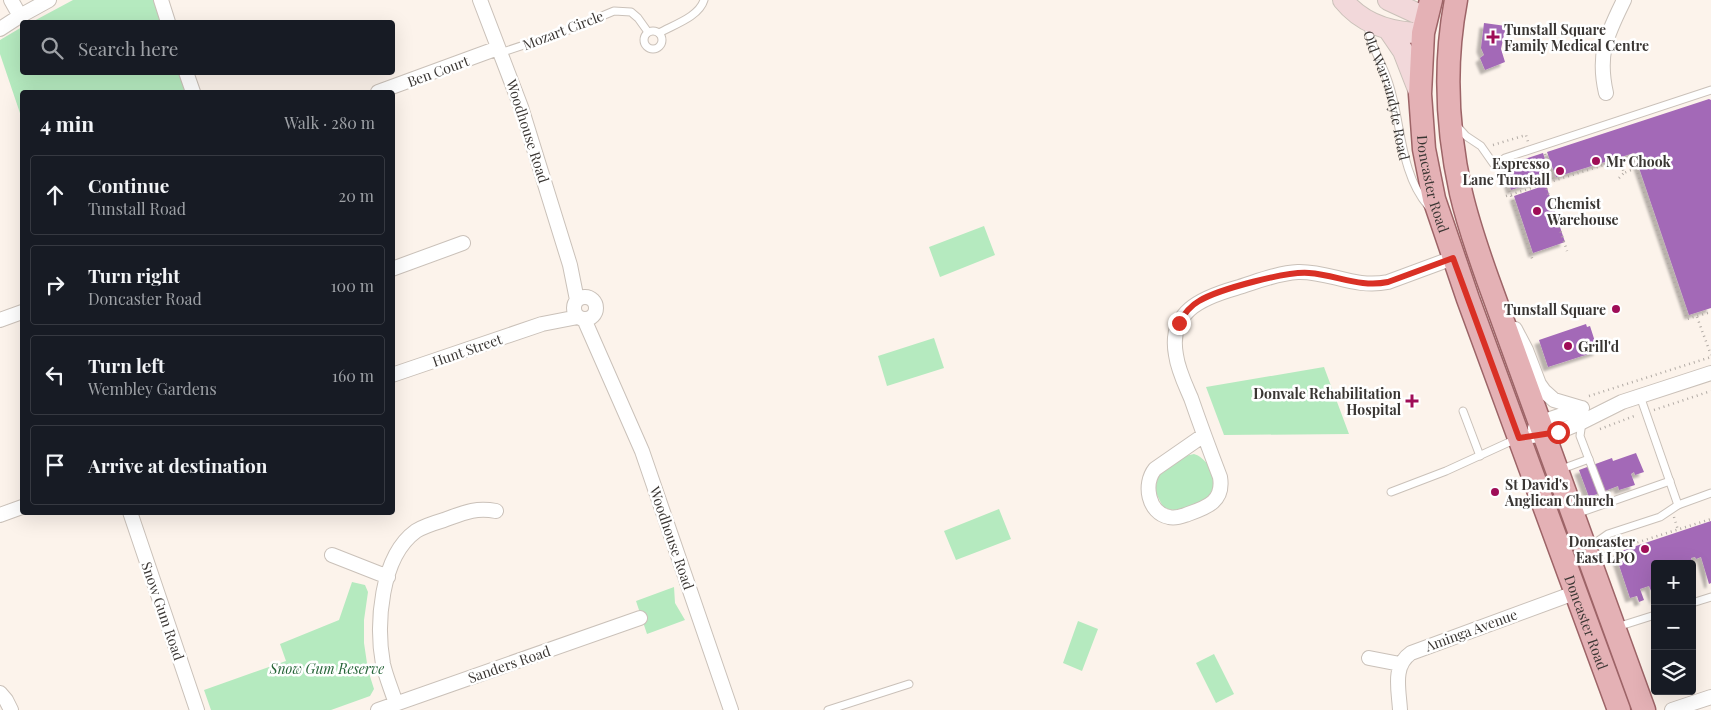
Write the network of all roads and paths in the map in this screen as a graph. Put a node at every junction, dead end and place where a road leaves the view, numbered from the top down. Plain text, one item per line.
1 (11, 0) edge
2 (49, 0) edge
3 (160, 0) edge
4 (480, 0) edge
5 (704, 0) edge
6 (1343, 0) edge
7 (1388, 0) edge
8 (1456, 0) edge
9 (1624, 0) edge
10 (20, 16) junction
11 (1427, 17) edge
12 (167, 20) edge
13 (1368, 22) junction
14 (0, 29) edge
15 (1388, 29) junction
16 (648, 32) junction
17 (659, 33) junction
18 (1451, 34) junction
19 (499, 51) junction
20 (187, 75) edge
21 (192, 90) edge
22 (384, 90) edge
23 (1711, 90) edge
24 (1606, 93) dead end
25 (1420, 94) junction
26 (1449, 117) junction
27 (1423, 137) junction
28 (1492, 146) dead end
29 (1620, 160) junction
30 (1497, 164) junction
31 (1636, 168) junction
32 (1624, 172) junction
33 (1619, 178) dead end
34 (1544, 184) junction
35 (1511, 195) junction
36 (1506, 196) dead end
37 (1440, 219) junction
38 (463, 243) dead end
39 (1567, 251) dead end
40 (1453, 258) junction
41 (1533, 261) dead end
42 (395, 268) edge
43 (1488, 280) junction
44 (583, 309) junction
45 (1711, 312) edge
46 (20, 313) edge
47 (1697, 316) junction
48 (0, 320) edge
49 (1711, 356) edge
50 (1711, 373) edge
51 (395, 374) edge
52 (1640, 396) junction
53 (1583, 409) junction
54 (1463, 411) dead end
55 (1541, 430) junction
56 (1204, 435) junction
57 (1519, 438) junction
58 (1480, 456) junction
59 (1589, 459) junction
60 (1556, 471) junction
61 (1670, 482) junction
62 (1391, 492) dead end
63 (1711, 493) edge
64 (1606, 504) junction
65 (1678, 504) junction
66 (20, 508) edge
67 (496, 511) dead end
68 (0, 515) edge
69 (131, 515) edge
70 (1572, 515) junction
71 (1711, 519) edge
72 (1594, 552) junction
73 (332, 555) dead end
74 (388, 577) junction
75 (1577, 592) junction
76 (1711, 597) edge
77 (1696, 602) edge
78 (1651, 616) edge
79 (640, 618) dead end
80 (1614, 628) junction
81 (1369, 658) dead end
82 (1400, 664) junction
83 (909, 684) dead end
84 (0, 693) edge
85 (1711, 697) edge
86 (396, 704) junction
87 (11, 710) edge
88 (197, 710) edge
89 (378, 710) edge
90 (730, 710) edge
91 (828, 710) edge
92 (1400, 710) edge
93 (1619, 710) edge
94 (1644, 710) edge
95 (1672, 710) edge

1 - 10 street
2 - 10 street
3 - 12 street
4 - 19 street, Woodhouse Road
5 - 17 lane, Mozart Circle
6 - 13 main road, Old Warrandyte Road
7 - 11 main road
7 - 13 main road
8 - 18 main road, Doncaster Road
9 - 24 street
10 - 14 street
11 - 15 main road, Old Warrandyte Road
11 - 18 main road
11 - 25 main road, Doncaster Road
13 - 15 main road, Old Warrandyte Road
13 - 37 lane, Old Warrandyte Road
15 - 25 main road
16 - 17 lane
16 - 17 lane, Mozart Circle
16 - 19 lane, Mozart Circle
18 - 26 main road, Doncaster Road
19 - 22 street, Ben Court
19 - 44 street, Woodhouse Road
20 - 21 street
23 - 30 lane
25 - 27 main road, Doncaster Road
26 - 27 main road
26 - 30 lane
26 - 43 main road, Doncaster Road
27 - 37 main road, Doncaster Road
28 - 30 path
29 - 31 path
29 - 32 path
29 - 34 path
30 - 35 path
31 - 32 path
31 - 47 path
32 - 33 path
34 - 35 path
34 - 39 path
35 - 36 path
35 - 41 path
37 - 40 main road, Doncaster Road
38 - 42 street
40 - 56 street
40 - 57 main road, Doncaster Road
43 - 53 street
43 - 55 main road, Doncaster Road
44 - 51 street, Hunt Street
44 - 90 street, Woodhouse Road
45 - 47 path
46 - 48 street
47 - 49 path
49 - 53 path
50 - 52 street
52 - 53 street
52 - 61 lane
53 - 55 street
53 - 59 lane
54 - 58 lane
55 - 57 street
55 - 60 main road, Doncaster Road
56 - 56 street
57 - 58 lane
57 - 75 main road, Doncaster Road
58 - 62 lane
59 - 60 lane
59 - 64 lane
60 - 70 main road, Doncaster Road
61 - 64 lane
61 - 65 lane
63 - 65 lane
64 - 70 lane
65 - 72 lane
66 - 68 street
67 - 74 street
69 - 88 street, Snow Gum Road
70 - 72 main road, Doncaster Road
71 - 72 path
72 - 80 main road, Doncaster Road
73 - 74 street
74 - 86 street
75 - 82 street, Aminga Avenue
75 - 93 main road, Doncaster Road
76 - 77 lane
78 - 80 lane
79 - 86 street, Sanders Road
80 - 94 main road, Doncaster Road
81 - 82 street
82 - 92 street
83 - 91 lane
84 - 87 street
85 - 95 street
86 - 89 street, Sanders Road

